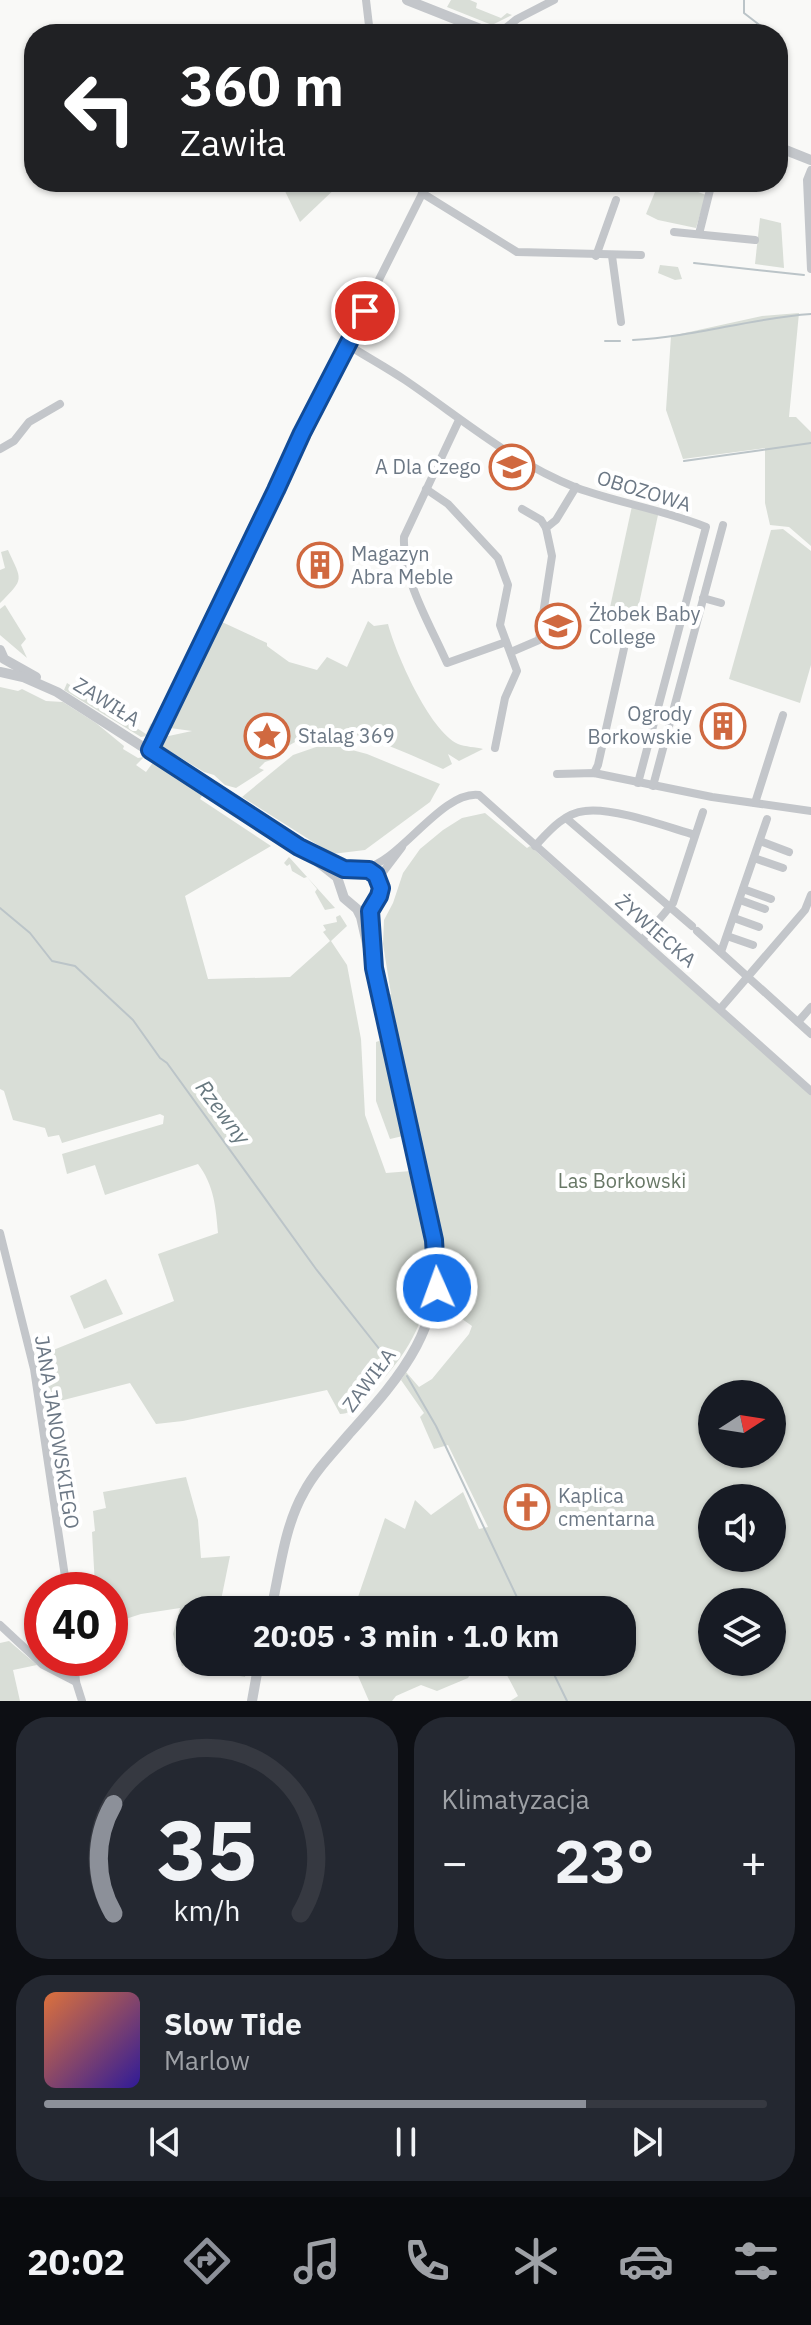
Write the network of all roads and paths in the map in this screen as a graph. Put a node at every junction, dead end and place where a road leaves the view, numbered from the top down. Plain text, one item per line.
1 (366, 0) edge
2 (407, 0) edge
3 (554, 0) edge
4 (369, 24) edge
5 (470, 24) edge
6 (510, 24) edge
7 (788, 151) edge
8 (811, 160) edge
9 (811, 170) edge
10 (710, 192) edge
11 (422, 193) joint
12 (616, 200) dead end
13 (674, 232) dead end
14 (699, 234) junction
15 (755, 240) dead end
16 (641, 255) dead end
17 (596, 256) junction
18 (612, 256) junction
19 (811, 269) edge
20 (621, 322) dead end
21 (348, 345) junction
22 (60, 404) dead end
23 (459, 420) junction
24 (0, 449) edge
25 (576, 487) junction
26 (426, 489) junction
27 (522, 509) dead end
28 (723, 525) dead end
29 (546, 528) junction
30 (703, 598) junction
31 (721, 603) dead end
32 (506, 642) junction
33 (625, 644) dead end
34 (511, 652) junction
35 (0, 661) edge
36 (57, 692) junction
37 (783, 715) dead end
38 (495, 748) dead end
39 (150, 750) junction
40 (594, 773) junction
41 (557, 774) dead end
42 (638, 783) junction
43 (653, 786) junction
44 (755, 803) junction
45 (811, 811) edge
46 (703, 812) dead end
47 (566, 818) junction
48 (767, 819) dead end
49 (695, 835) junction
50 (410, 837) junction
51 (760, 841) junction
52 (535, 846) junction
53 (299, 847) junction
54 (789, 852) dead end
55 (754, 858) junction
56 (783, 868) dead end
57 (360, 869) junction
58 (380, 883) junction
59 (341, 888) junction
60 (743, 889) junction
61 (811, 895) edge
62 (771, 899) dead end
63 (740, 900) junction
64 (374, 903) junction
65 (354, 906) junction
66 (669, 908) junction
67 (765, 909) dead end
68 (808, 911) edge
69 (734, 918) junction
70 (759, 927) dead end
71 (727, 936) junction
72 (642, 940) junction
73 (753, 945) dead end
74 (721, 952) junction
75 (374, 968) junction
76 (747, 978) junction
77 (811, 1007) edge
78 (720, 1009) junction
79 (798, 1022) junction
80 (811, 1034) edge
81 (811, 1091) edge
82 (0, 1233) edge
83 (64, 1572) edge
84 (274, 1596) edge
85 (0, 1625) edge
86 (76, 1676) edge
87 (256, 1676) edge
88 (76, 1682) junction
89 (82, 1701) edge
90 (252, 1701) edge

1 - 4 street
2 - 5 street
3 - 6 street
7 - 8 street
9 - 19 street
10 - 14 street
11 - 17 street
11 - 21 street
12 - 17 street
13 - 14 street
14 - 15 street
16 - 18 street
17 - 18 street
18 - 20 street
21 - 23 street, OBOZOWA
21 - 39 street
22 - 24 street
23 - 25 street, OBOZOWA
23 - 26 street
25 - 29 street
25 - 42 street, OBOZOWA
26 - 32 street
26 - 32 street
27 - 29 street
28 - 30 street
29 - 34 street
30 - 31 street
30 - 43 street
32 - 34 street
33 - 40 street
34 - 38 street
35 - 36 street, ZAWIŁA
35 - 36 street, ZAWIŁA
36 - 39 street, ZAWIŁA
37 - 44 street
39 - 53 street, ZAWIŁA
40 - 41 street
40 - 42 street
42 - 43 street
43 - 44 street
44 - 45 street
46 - 49 street
47 - 49 street
47 - 52 street
47 - 66 street
48 - 51 street
49 - 66 street
50 - 52 street, ŻYWIECKA
50 - 57 street
50 - 58 street
51 - 54 street
51 - 55 street
52 - 72 street, ŻYWIECKA
53 - 57 street, ZAWIŁA
53 - 59 street, ZAWIŁA
55 - 56 street
55 - 60 street
57 - 58 street, ZAWIŁA
57 - 59 street
58 - 64 street, ZAWIŁA
59 - 65 street, ZAWIŁA
60 - 62 street
60 - 63 street
61 - 68 street
63 - 67 street
63 - 69 street
64 - 65 street
64 - 75 street, ZAWIŁA
65 - 75 street, ZAWIŁA
66 - 72 street
66 - 74 street
68 - 76 street
69 - 70 street
69 - 71 street
71 - 73 street
71 - 74 street
72 - 78 street, ŻYWIECKA
74 - 76 street
75 - 84 street, ZAWIŁA
76 - 78 street
76 - 79 street
77 - 79 street
78 - 81 street, ŻYWIECKA
79 - 80 street
82 - 83 street, JANA JANOWSKIEGO
85 - 88 street
86 - 88 street
87 - 90 street
88 - 89 street

